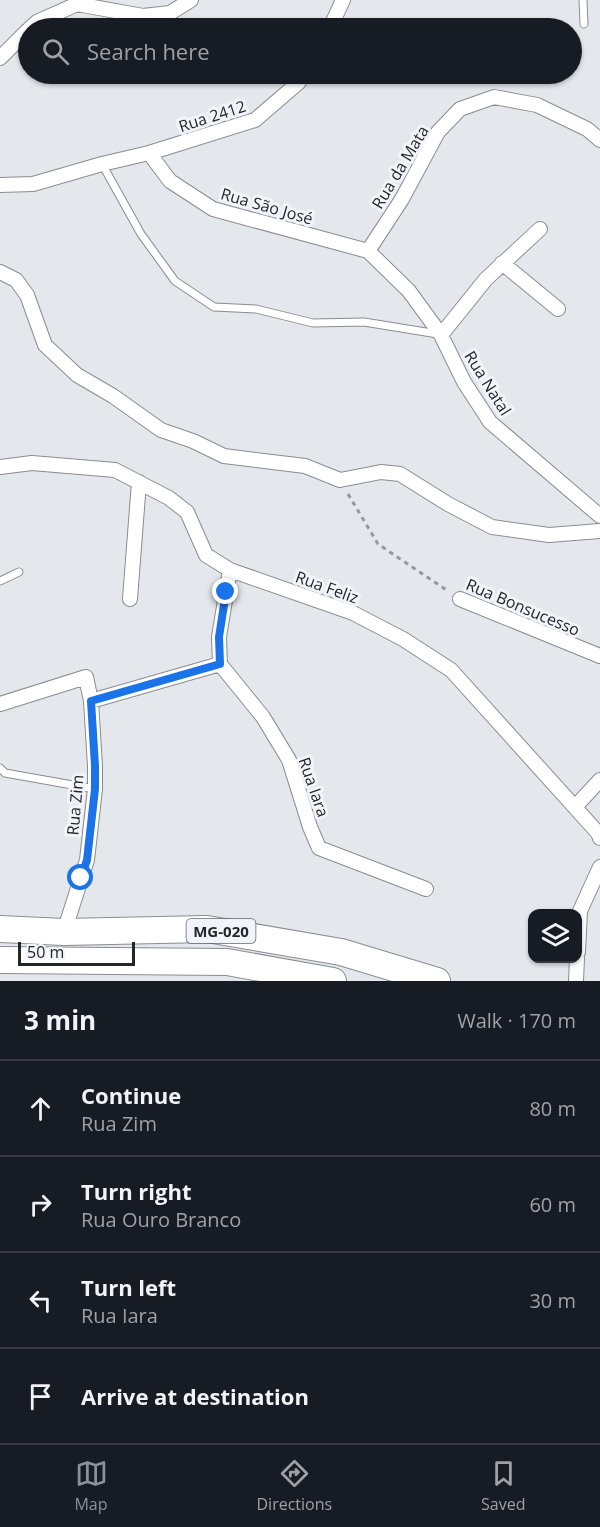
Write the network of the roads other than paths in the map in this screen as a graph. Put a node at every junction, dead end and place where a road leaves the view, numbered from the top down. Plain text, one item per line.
1 (191, 0) edge
2 (343, 0) edge
3 (583, 0) edge
4 (78, 2) edge
5 (45, 18) edge
6 (335, 18) edge
7 (585, 24) dead end
8 (18, 40) edge
9 (0, 58) edge
10 (297, 84) edge
11 (600, 140) edge
12 (149, 153) junction
13 (102, 164) junction
14 (0, 185) edge
15 (540, 229) dead end
16 (368, 250) junction
17 (502, 263) junction
18 (0, 272) edge
19 (558, 309) dead end
20 (441, 335) junction
21 (0, 467) edge
22 (139, 483) junction
23 (600, 516) edge
24 (600, 531) edge
25 (230, 570) junction
26 (20, 572) dead end
27 (0, 581) edge
28 (130, 599) dead end
29 (460, 599) road end
30 (600, 656) edge
31 (220, 664) junction
32 (91, 701) junction
33 (0, 704) edge
34 (0, 768) edge
35 (600, 780) edge
36 (95, 789) junction
37 (575, 807) junction
38 (600, 838) edge
39 (600, 867) edge
40 (426, 889) dead end
41 (581, 909) edge
42 (0, 929) edge
43 (64, 932) junction
44 (0, 960) edge
45 (577, 963) edge
46 (333, 981) edge
47 (437, 981) edge
48 (576, 981) edge

1 - 4 street
2 - 6 street
3 - 7 lane
4 - 5 street
8 - 9 street
10 - 12 street, Rua 2412
11 - 16 street, Rua da Mata
12 - 13 street
12 - 16 street, Rua São José
13 - 14 street
13 - 20 lane
15 - 17 street
16 - 20 street, Rua Natal
17 - 19 street
17 - 20 street
18 - 24 street
20 - 23 street, Rua Natal
21 - 22 street, Rua Feliz
22 - 25 street, Rua Feliz
22 - 28 street
25 - 31 street
25 - 37 street, Rua Feliz
26 - 27 lane
29 - 30 street, Rua Bonsucesso
31 - 32 street
31 - 40 street, Rua Iara
32 - 33 street, Rua Zim
32 - 36 street, Rua Zim
34 - 36 lane
35 - 37 street
36 - 43 street, Rua Zim
37 - 38 street, Rua Feliz
39 - 41 street
42 - 43 highway, MG-020
43 - 47 highway, MG-020
44 - 46 highway, MG-020
45 - 48 street

